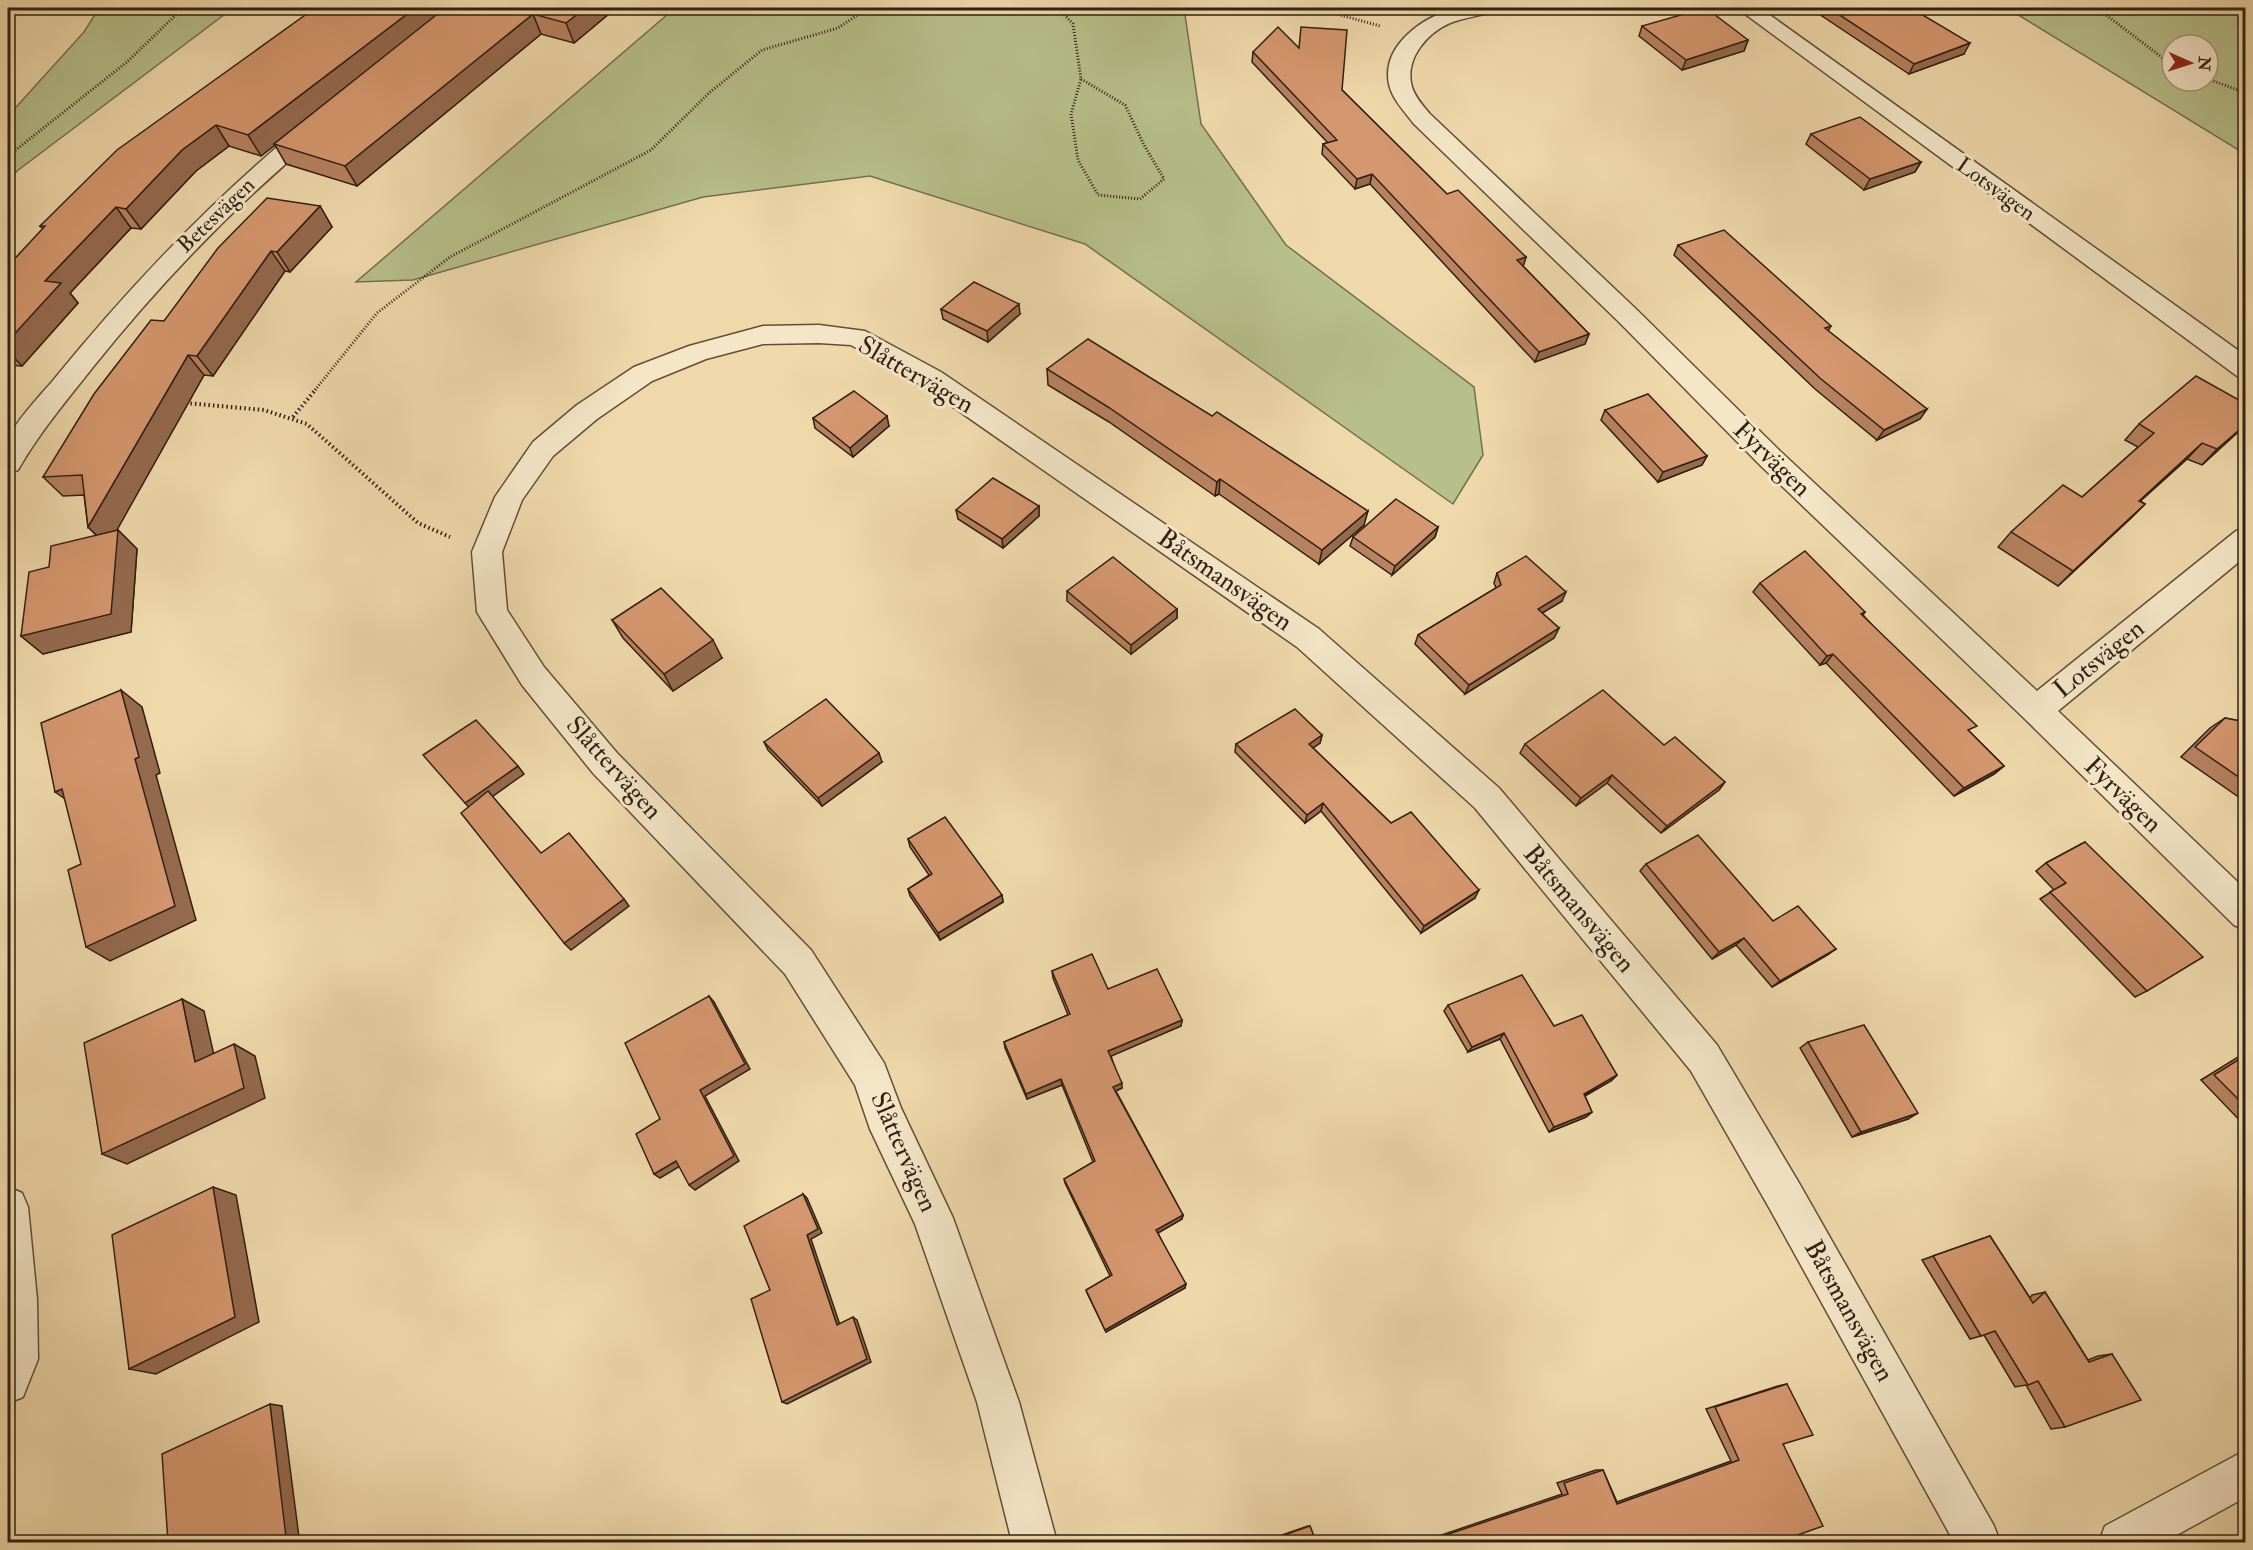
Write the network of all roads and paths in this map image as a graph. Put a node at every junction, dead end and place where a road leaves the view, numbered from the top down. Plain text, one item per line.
1 (183, 8) edge
2 (868, 8) edge
3 (1058, 8) edge
4 (1315, 8) edge
5 (1484, 8) edge
6 (1747, 8) edge
7 (2097, 8) edge
8 (1417, 36) junction
9 (2160, 56) edge
10 (1081, 79) junction
11 (2220, 83) edge
12 (2246, 93) edge
13 (336, 110) edge
14 (8, 156) edge
15 (2246, 370) edge
16 (182, 402) dead end
17 (293, 417) junction
18 (1006, 430) joint
19 (8, 463) edge
20 (2246, 539) edge
21 (486, 552) junction
22 (2036, 710) junction
23 (2246, 914) edge
24 (8, 1207) edge
25 (8, 1382) edge
26 (2246, 1472) edge
27 (1034, 1542) edge
28 (1978, 1542) edge
29 (2121, 1542) edge

1 - 14 path
2 - 17 path
3 - 10 path
4 - 8 path
5 - 8 street, Fyrvägen
6 - 15 street, Lotsvägen
7 - 9 path
8 - 22 street, Fyrvägen
10 - 10 path
11 - 12 path
13 - 19 street, Betesvägen
16 - 17 path
17 - 21 path
18 - 21 street, Slåttervägen
18 - 28 street, Båtsmansvägen
20 - 22 street, Lotsvägen
21 - 27 street, Slåttervägen
22 - 23 street, Fyrvägen
24 - 25 street
26 - 29 street

